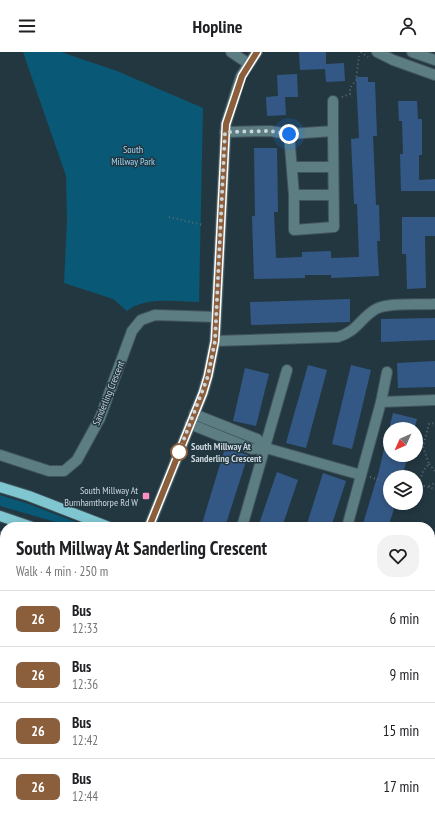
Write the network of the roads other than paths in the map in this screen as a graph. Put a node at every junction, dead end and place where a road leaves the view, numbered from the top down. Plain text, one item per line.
1 (231, 52) edge
2 (258, 52) edge
3 (377, 52) edge
4 (412, 52) edge
5 (435, 60) edge
6 (249, 64) junction
7 (435, 75) edge
8 (333, 101) road end
9 (333, 131) junction
10 (225, 132) junction
11 (289, 134) junction
12 (292, 167) junction
13 (333, 167) junction
14 (333, 195) junction
15 (294, 196) junction
16 (435, 304) edge
17 (216, 317) junction
18 (215, 341) junction
19 (287, 370) dead end
20 (388, 372) dead end
21 (435, 400) edge
22 (381, 402) junction
23 (194, 414) junction
24 (190, 424) junction
25 (266, 448) junction
26 (0, 455) edge
27 (361, 475) junction
28 (0, 487) edge
29 (0, 516) edge
30 (17, 522) edge
31 (96, 522) edge
32 (151, 522) edge
33 (244, 522) edge
34 (348, 522) edge

1 - 6 street
2 - 6 street
3 - 7 street
4 - 5 street
6 - 10 street
8 - 9 street
9 - 11 street
9 - 13 street
10 - 11 street
10 - 17 street
11 - 12 street
12 - 13 street
12 - 15 street
13 - 14 street
14 - 15 street
14 - 15 street
16 - 18 street
17 - 18 street
17 - 26 street, Sanderling Crescent
18 - 23 street
19 - 25 street
20 - 22 street
21 - 22 street
22 - 27 street
23 - 24 street
23 - 25 street
24 - 25 street
24 - 32 street
25 - 27 street
25 - 33 street
27 - 34 street
28 - 31 main road
29 - 30 main road

